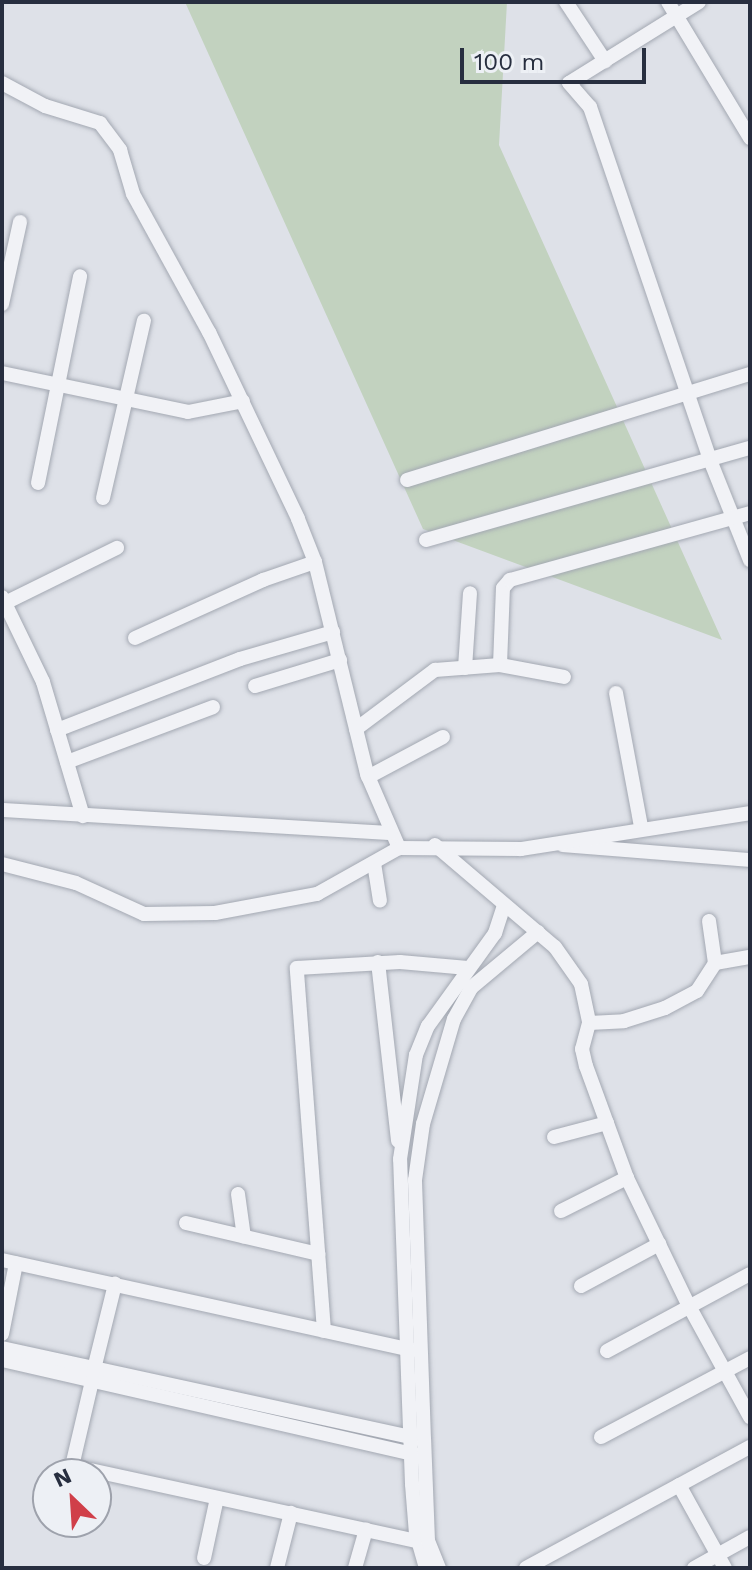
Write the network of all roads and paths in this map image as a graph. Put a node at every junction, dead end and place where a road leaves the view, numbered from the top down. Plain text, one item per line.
1 (566, 2) edge
2 (668, 2) edge
3 (699, 2) edge
4 (677, 16) junction
5 (605, 61) junction
6 (2, 83) edge
7 (750, 138) edge
8 (20, 222) dead end
9 (80, 276) dead end
10 (2, 304) edge
11 (144, 321) dead end
12 (2, 373) edge
13 (750, 374) edge
14 (57, 385) junction
15 (689, 394) junction
16 (126, 399) junction
17 (243, 401) junction
18 (750, 448) edge
19 (710, 460) junction
20 (407, 480) dead end
21 (38, 483) dead end
22 (103, 498) dead end
23 (750, 513) edge
24 (734, 518) junction
25 (426, 540) dead end
26 (117, 548) dead end
27 (750, 560) edge
28 (315, 562) junction
29 (470, 593) dead end
30 (4, 600) edge
31 (333, 632) junction
32 (135, 638) dead end
33 (340, 660) junction
34 (500, 665) junction
35 (465, 668) junction
36 (564, 677) dead end
37 (255, 686) dead end
38 (616, 693) dead end
39 (213, 707) dead end
40 (356, 729) junction
41 (57, 730) junction
42 (443, 737) dead end
43 (67, 762) junction
44 (368, 777) junction
45 (2, 810) edge
46 (750, 813) edge
47 (83, 816) junction
48 (641, 826) junction
49 (390, 833) junction
50 (546, 844) junction
51 (435, 845) junction
52 (399, 848) junction
53 (750, 860) edge
54 (374, 863) junction
55 (2, 864) edge
56 (380, 901) dead end
57 (504, 906) junction
58 (709, 921) dead end
59 (538, 932) junction
60 (750, 957) edge
61 (378, 962) junction
62 (715, 963) junction
63 (468, 968) junction
64 (589, 1023) junction
65 (607, 1123) junction
66 (554, 1137) dead end
67 (400, 1159) junction
68 (627, 1178) junction
69 (238, 1194) dead end
70 (561, 1211) dead end
71 (186, 1223) dead end
72 (244, 1237) junction
73 (659, 1244) junction
74 (318, 1254) junction
75 (9, 1262) edge
76 (750, 1274) edge
77 (115, 1284) junction
78 (581, 1286) dead end
79 (689, 1306) junction
80 (324, 1331) junction
81 (2, 1334) edge
82 (2, 1348) edge
83 (414, 1350) junction
84 (607, 1351) dead end
85 (750, 1358) edge
86 (2, 1360) edge
87 (725, 1371) junction
88 (93, 1375) junction
89 (750, 1417) edge
90 (601, 1437) dead end
91 (417, 1438) junction
92 (750, 1447) edge
93 (418, 1456) junction
94 (679, 1485) junction
95 (217, 1498) junction
96 (291, 1513) junction
97 (366, 1530) junction
98 (750, 1537) edge
99 (417, 1541) junction
100 (204, 1558) dead end
101 (722, 1562) edge
102 (277, 1568) edge
103 (355, 1568) edge
104 (426, 1568) edge
105 (439, 1568) edge
106 (526, 1568) edge
107 (694, 1568) edge

1 - 5 street
2 - 4 street
3 - 4 street
4 - 5 street
4 - 7 street
5 - 15 street
6 - 17 street
8 - 10 street
9 - 14 street
11 - 16 street
12 - 14 street
13 - 15 street
14 - 16 street
14 - 21 street
15 - 19 street
15 - 20 street
16 - 17 street
16 - 22 street
17 - 28 street
18 - 19 street
19 - 24 street
19 - 25 street
23 - 24 street
24 - 27 street
24 - 34 street
26 - 30 street
28 - 31 street
28 - 32 street
29 - 35 street
30 - 41 street
31 - 33 street
31 - 41 street
33 - 37 street
33 - 40 street
34 - 35 street
34 - 36 street
35 - 40 street
38 - 48 street
39 - 43 street
40 - 44 street
41 - 43 street
42 - 44 street
43 - 47 street
44 - 49 street
45 - 47 street
46 - 48 street
47 - 49 street
48 - 50 street
49 - 52 street
50 - 51 street
50 - 53 street
51 - 52 street
51 - 57 street
52 - 54 street
54 - 55 street
54 - 56 street
57 - 59 street
57 - 63 street
58 - 62 street
59 - 64 street
59 - 83 street
60 - 62 street
61 - 63 street
61 - 67 street
61 - 74 street
62 - 64 street
63 - 67 street
64 - 65 street
65 - 66 street
65 - 68 street
67 - 83 street
68 - 70 street
68 - 73 street
69 - 72 street
71 - 72 street
72 - 74 street
73 - 78 street
73 - 79 street
74 - 80 street
75 - 77 street
75 - 81 street
76 - 79 street
77 - 80 street
77 - 88 street
79 - 84 street
79 - 87 street
80 - 83 street
82 - 88 street
83 - 91 street
85 - 87 street
86 - 88 street
87 - 89 street
87 - 90 street
88 - 91 street
88 - 93 street
88 - 95 street
91 - 93 street
92 - 94 street
93 - 99 street
93 - 105 street
94 - 101 street
94 - 106 street
95 - 96 street
95 - 100 street
96 - 97 street
96 - 102 street
97 - 99 street
97 - 103 street
98 - 101 street
99 - 104 street
101 - 107 street

